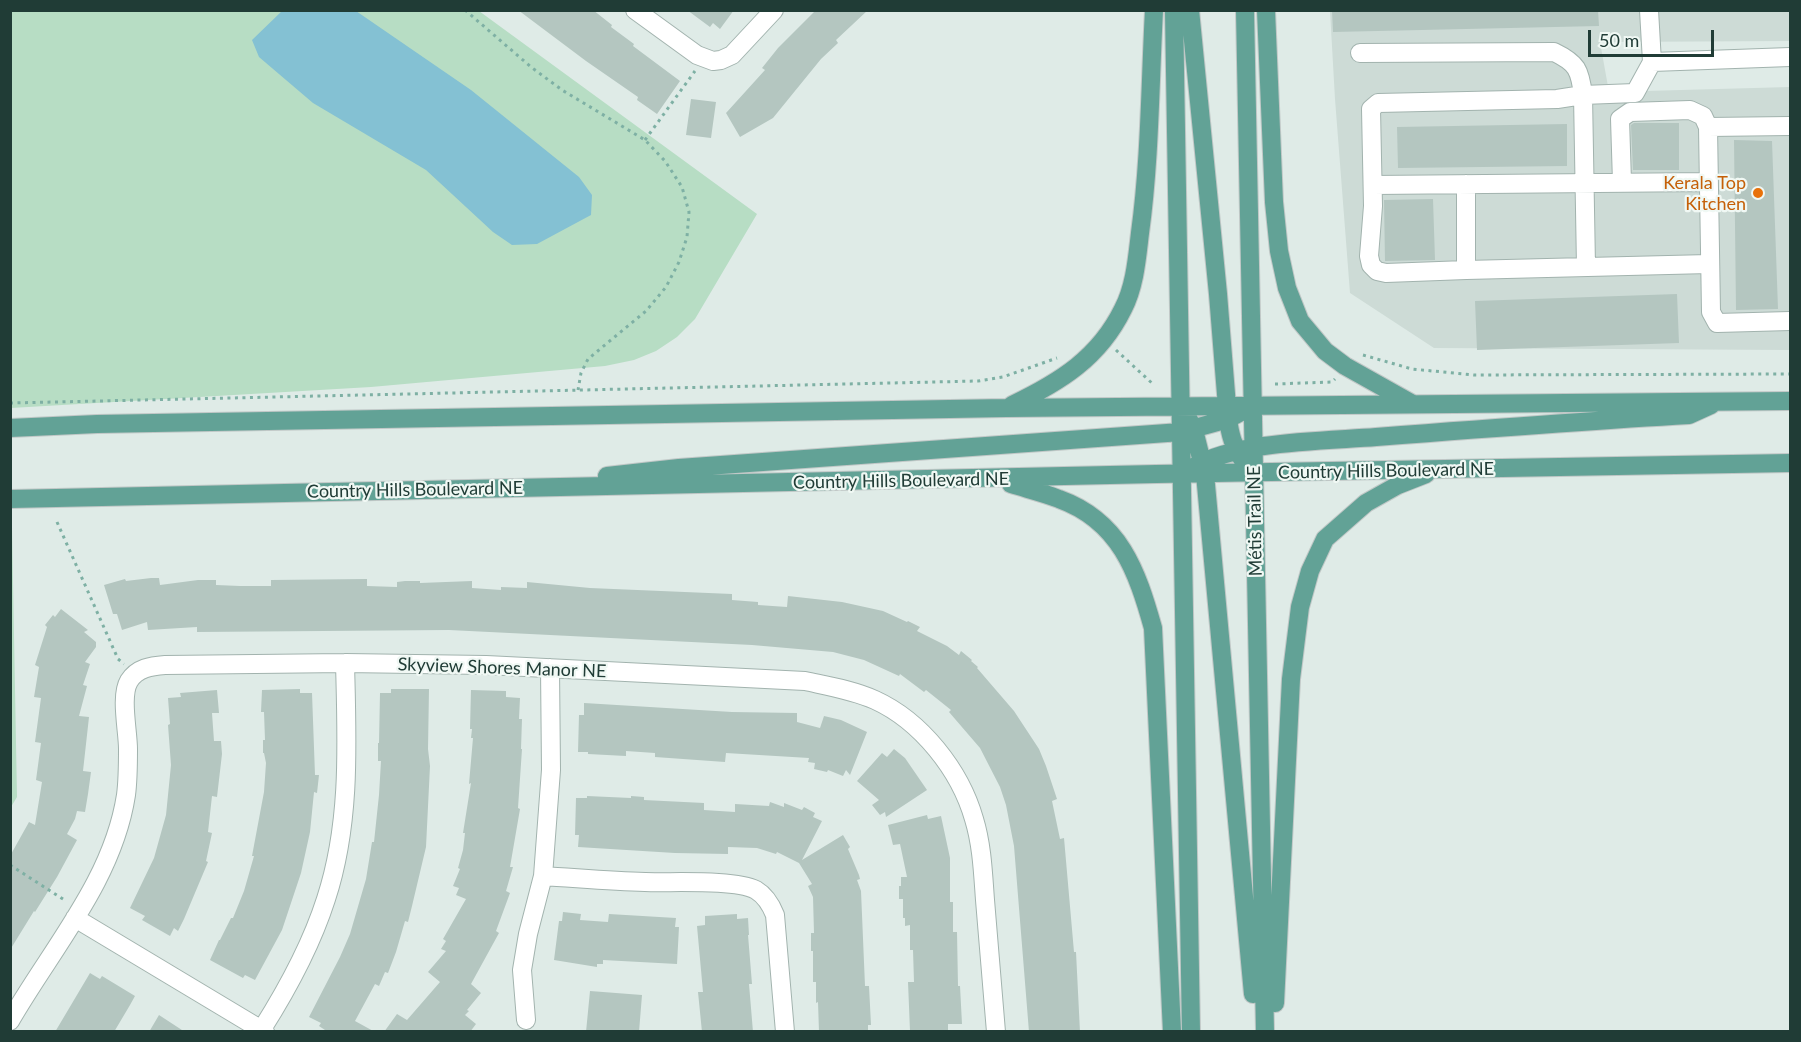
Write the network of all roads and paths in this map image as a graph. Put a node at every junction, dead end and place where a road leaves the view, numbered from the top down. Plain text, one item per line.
1 (465, 10) edge
2 (635, 10) edge
3 (774, 10) edge
4 (1154, 10) edge
5 (1174, 10) edge
6 (1190, 10) edge
7 (1245, 10) edge
8 (1266, 10) edge
9 (1649, 10) edge
10 (1360, 53) dead end
11 (1791, 57) edge
12 (704, 60) junction
13 (1652, 62) junction
14 (1583, 95) junction
15 (1791, 126) edge
16 (1708, 127) junction
17 (645, 140) junction
18 (1622, 182) junction
19 (1709, 182) junction
20 (1584, 183) junction
21 (1373, 184) junction
22 (1466, 184) junction
23 (1709, 264) junction
24 (1586, 267) junction
25 (1466, 270) junction
26 (1791, 321) edge
27 (1112, 346) dead end
28 (1357, 352) dead end
29 (1064, 353) dead end
30 (1791, 374) edge
31 (1338, 375) dead end
32 (1275, 384) dead end
33 (1154, 385) dead end
34 (578, 390) junction
35 (1720, 401) junction
36 (1791, 401) edge
37 (10, 404) edge
38 (1412, 404) junction
39 (1181, 406) junction
40 (1252, 406) junction
41 (1006, 408) junction
42 (1227, 412) junction
43 (10, 428) edge
44 (1187, 431) junction
45 (1245, 450) junction
46 (1791, 464) edge
47 (1204, 468) junction
48 (1436, 470) junction
49 (1254, 473) junction
50 (1182, 474) junction
51 (995, 479) junction
52 (490, 489) junction
53 (10, 499) edge
54 (57, 522) dead end
55 (118, 658) dead end
56 (345, 663) junction
57 (550, 668) junction
58 (10, 865) edge
59 (543, 876) junction
60 (65, 899) dead end
61 (75, 918) junction
62 (526, 1020) dead end
63 (10, 1021) edge
64 (264, 1030) edge
65 (784, 1032) edge
66 (996, 1032) edge
67 (1172, 1032) edge
68 (1191, 1032) edge
69 (1257, 1032) edge
70 (1265, 1032) edge
71 (1274, 1032) edge

1 - 17 path
2 - 12 street
3 - 12 street
4 - 41 main road
5 - 39 main road
6 - 42 main road
7 - 40 main road, Métis Trail NE
8 - 38 main road
9 - 13 street
10 - 14 street
11 - 13 street
12 - 17 path
13 - 14 street
14 - 20 street
14 - 21 street
15 - 16 street
16 - 18 street
16 - 19 street
17 - 34 path
18 - 19 street
18 - 20 street
19 - 23 street
20 - 22 street
20 - 24 street
21 - 22 street
21 - 25 street
22 - 25 street
23 - 24 street
23 - 26 street
24 - 25 street
27 - 33 path
28 - 30 path
29 - 34 path
31 - 32 path
34 - 37 path
35 - 36 main road
35 - 38 main road
35 - 45 main road
38 - 40 main road
39 - 41 main road
39 - 42 main road
39 - 44 main road
40 - 42 main road
40 - 45 main road, Métis Trail NE
41 - 43 main road
42 - 44 main road
42 - 45 main road
44 - 47 main road
44 - 50 main road
44 - 52 main road
45 - 47 main road
45 - 49 main road, Métis Trail NE
46 - 48 main road, Country Hills Boulevard NE
47 - 49 main road, Country Hills Boulevard NE
47 - 50 main road, Country Hills Boulevard NE
47 - 69 main road
48 - 49 main road, Country Hills Boulevard NE
48 - 71 main road
49 - 70 main road, Métis Trail NE
50 - 51 main road, Country Hills Boulevard NE
50 - 68 main road
51 - 52 main road, Country Hills Boulevard NE
51 - 67 main road
52 - 53 main road, Country Hills Boulevard NE
54 - 55 path
56 - 57 street, Skyview Shores Manor NE
56 - 61 street, Skyview Shores Manor NE
56 - 64 street
57 - 59 street
57 - 66 street, Skyview Shores Manor NE
58 - 60 path
59 - 62 street
59 - 65 street
61 - 63 street, Skyview Shores Manor NE
61 - 64 street

